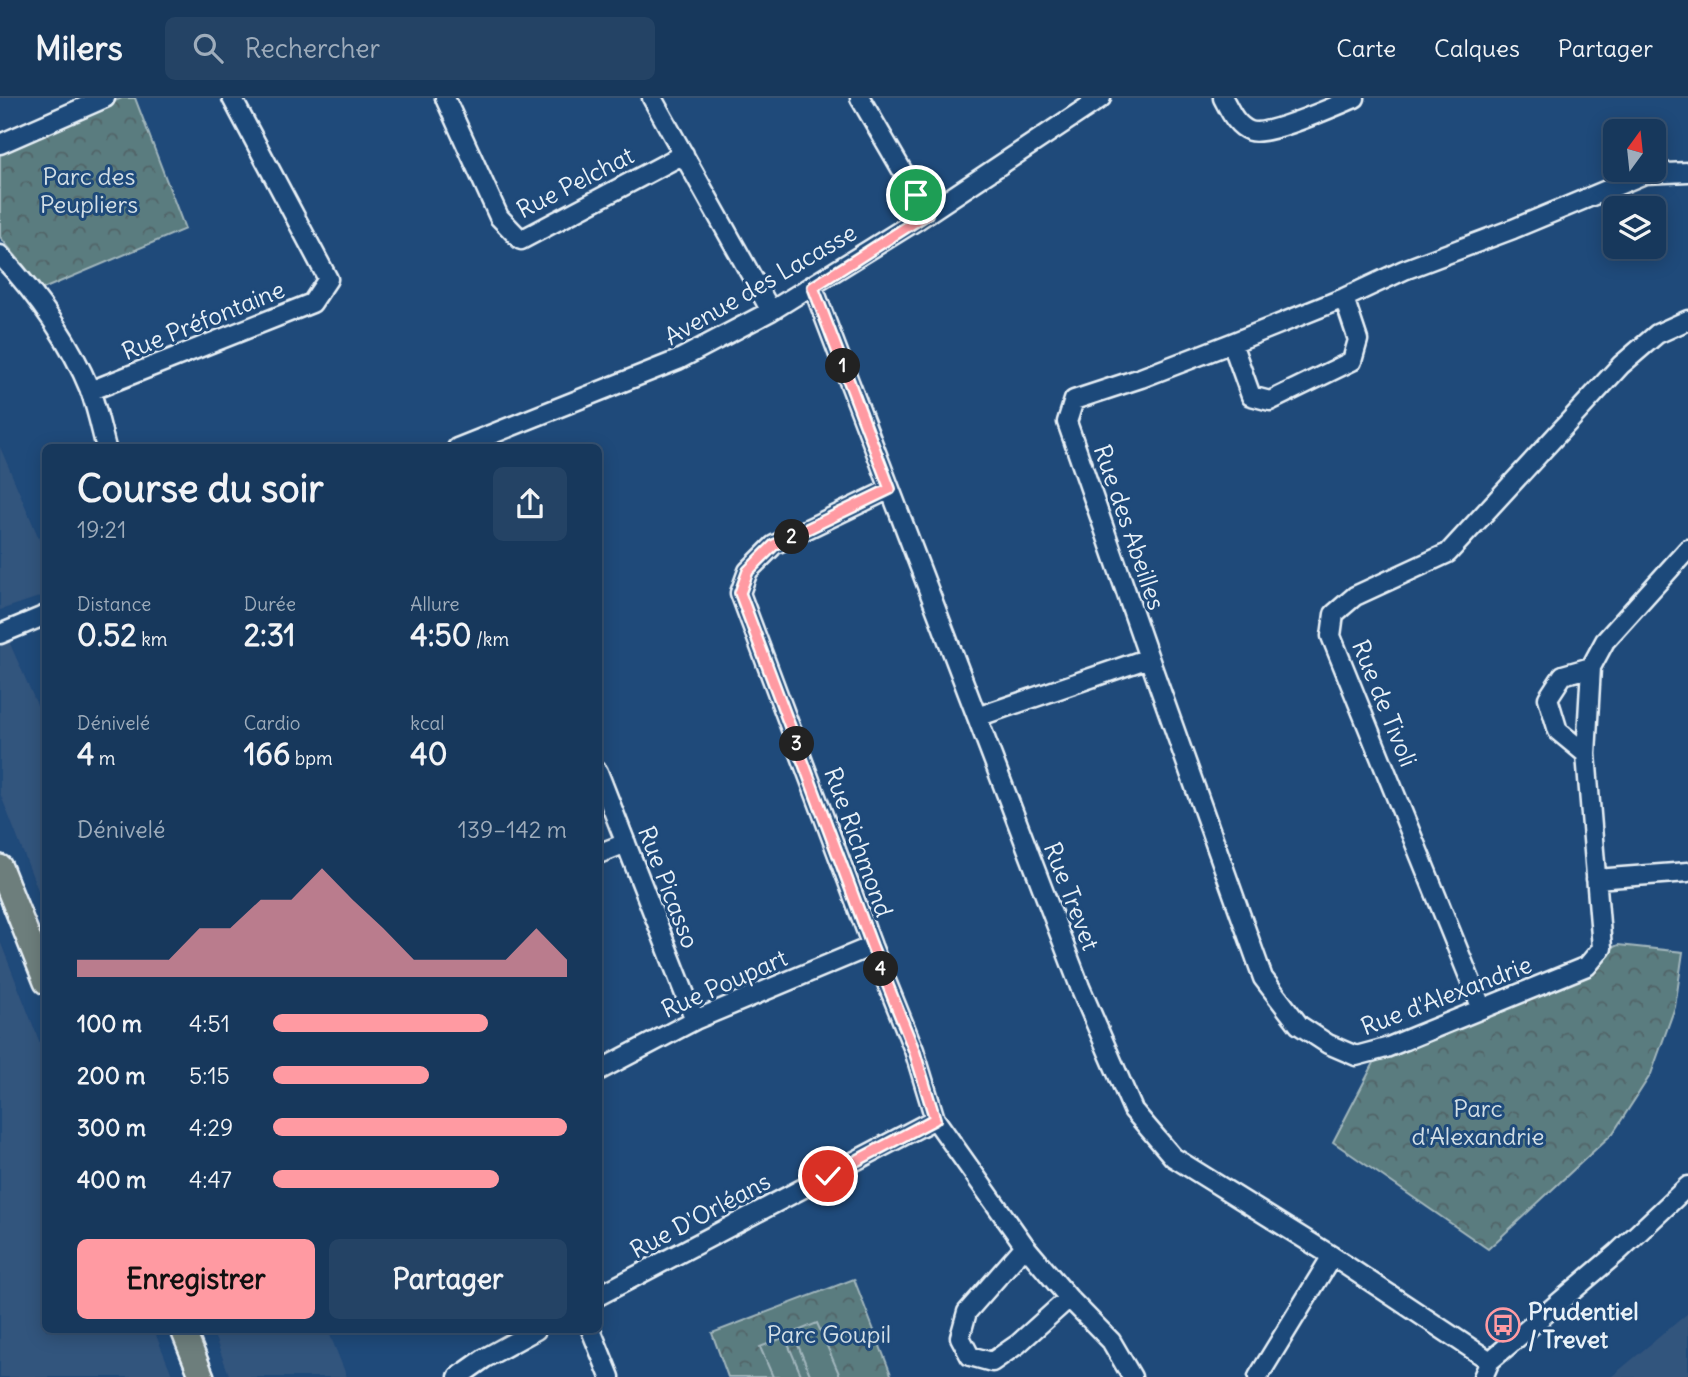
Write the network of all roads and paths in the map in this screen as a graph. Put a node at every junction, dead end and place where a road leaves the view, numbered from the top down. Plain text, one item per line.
1 (105, 98) edge
2 (232, 98) edge
3 (445, 98) edge
4 (652, 98) edge
5 (860, 98) edge
6 (1101, 98) edge
7 (1223, 98) edge
8 (1355, 98) edge
9 (0, 144) edge
10 (684, 154) junction
11 (1687, 176) edge
12 (927, 214) junction
13 (0, 255) edge
14 (813, 287) junction
15 (1344, 298) junction
16 (771, 311) junction
17 (1688, 320) edge
18 (1232, 343) junction
19 (90, 391) junction
20 (105, 444) edge
21 (467, 444) edge
22 (890, 489) junction
23 (1688, 549) edge
24 (42, 617) edge
25 (0, 634) edge
26 (1149, 658) junction
27 (1591, 667) junction
28 (977, 717) junction
29 (1586, 754) junction
30 (602, 782) edge
31 (626, 843) junction
32 (602, 852) edge
33 (0, 867) edge
34 (1688, 872) edge
35 (1596, 879) junction
36 (872, 946) junction
37 (42, 972) edge
38 (1482, 1009) junction
39 (695, 1020) junction
40 (602, 1069) edge
41 (935, 1119) junction
42 (1688, 1186) edge
43 (1025, 1246) junction
44 (1332, 1256) junction
45 (602, 1294) edge
46 (1069, 1297) junction
47 (184, 1333) edge
48 (531, 1333) edge
49 (593, 1333) edge
50 (1486, 1369) edge
51 (202, 1377) edge
52 (458, 1377) edge
53 (610, 1377) edge
54 (1132, 1377) edge
55 (1258, 1377) edge

1 - 9 street
2 - 19 street, Rue Préfontaine
3 - 10 street, Rue Pelchat
4 - 10 street
5 - 12 street
6 - 12 street, Avenue des Lacasse
7 - 8 street
10 - 16 street
11 - 15 street, Rue des Abeilles
12 - 14 street, Avenue des Lacasse
13 - 19 street
14 - 16 street, Avenue des Lacasse
14 - 22 street, Rue Trevet
15 - 18 street, Rue des Abeilles
15 - 18 street
16 - 21 street, Avenue des Lacasse
17 - 38 street, Rue de Tivoli
18 - 26 street, Rue des Abeilles
19 - 20 street
22 - 28 street, Rue Trevet
22 - 36 street, Rue Richmond
23 - 27 street, Rue d'Alexandrie
24 - 25 street
26 - 28 street
26 - 38 street, Rue d'Alexandrie
27 - 29 street, Rue d'Alexandrie
27 - 29 street
28 - 44 street, Rue Trevet
29 - 35 street, Rue d'Alexandrie
30 - 31 street, Rue Picasso
31 - 32 street
31 - 39 street, Rue Picasso
33 - 37 main road
34 - 35 street
35 - 38 street, Rue d'Alexandrie
36 - 39 street, Rue Poupart
36 - 41 street, Rue Richmond
39 - 40 street, Rue Poupart
41 - 43 street, Rue Richmond
41 - 45 street, Rue D'Orléans
42 - 50 street
43 - 46 street, Rue Richmond
43 - 46 street
44 - 50 street, Rue Trevet
44 - 55 street
46 - 54 street, Rue Richmond
47 - 51 main road
48 - 52 street
49 - 53 street

